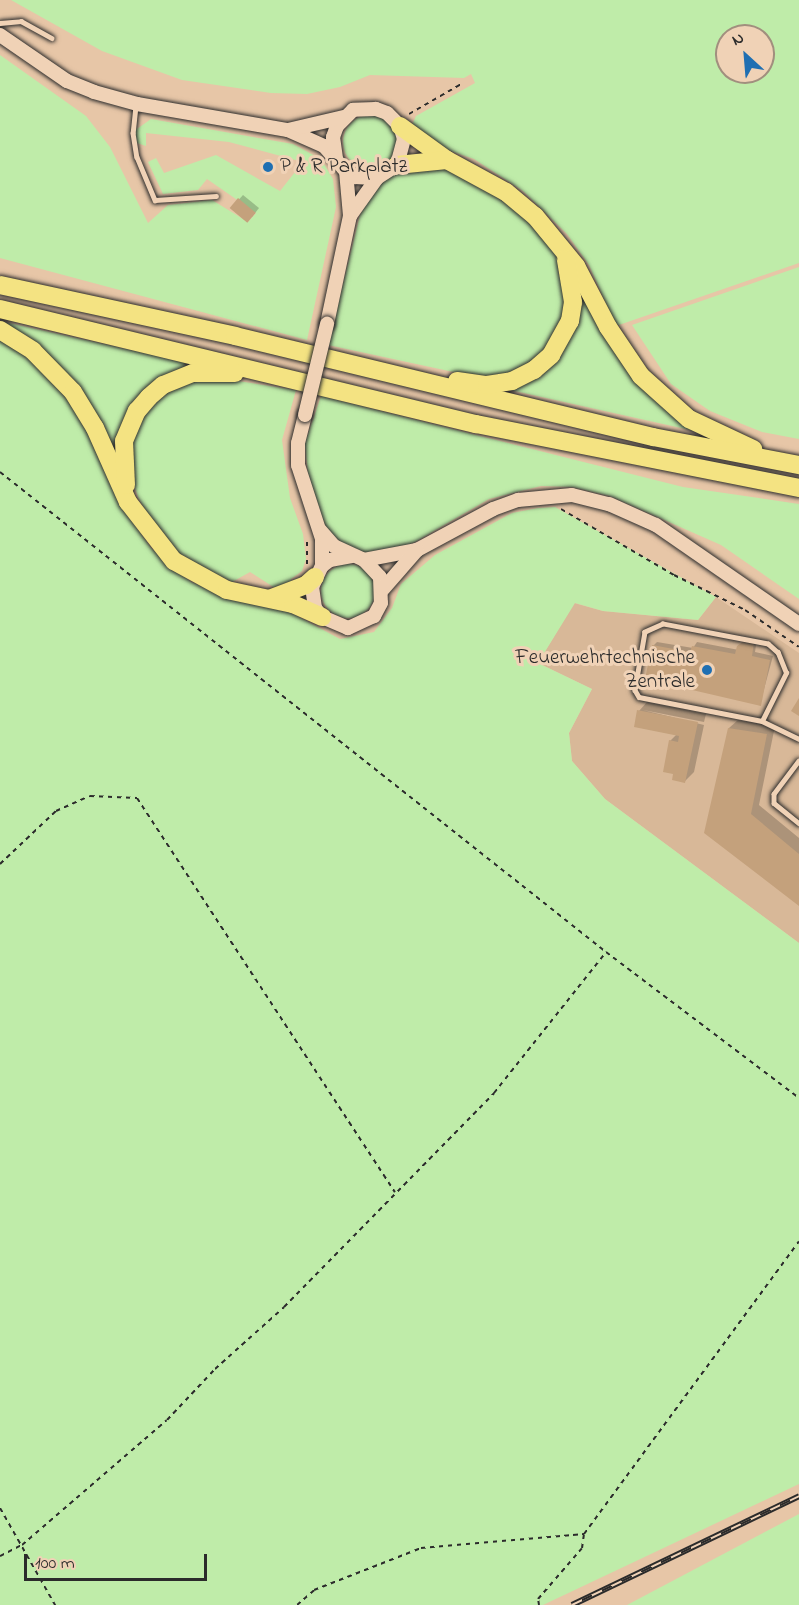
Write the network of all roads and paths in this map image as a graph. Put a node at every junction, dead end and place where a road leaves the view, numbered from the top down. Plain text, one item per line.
1 (0, 23) edge
2 (0, 35) edge
3 (52, 38) dead end
4 (463, 83) dead end
5 (137, 104) junction
6 (344, 117) junction
7 (398, 123) junction
8 (288, 130) junction
9 (336, 159) junction
10 (447, 160) junction
11 (397, 165) junction
12 (346, 171) junction
13 (377, 178) junction
14 (216, 196) dead end
15 (351, 216) junction
16 (559, 245) junction
17 (0, 285) edge
18 (0, 309) edge
19 (0, 330) edge
20 (370, 370) junction
21 (298, 380) junction
22 (793, 465) edge
23 (0, 472) edge
24 (799, 488) edge
25 (128, 501) junction
26 (554, 505) dead end
27 (305, 527) dead end
28 (320, 530) junction
29 (417, 550) junction
30 (358, 558) junction
31 (314, 571) junction
32 (383, 589) junction
33 (273, 598) junction
34 (322, 617) junction
35 (799, 624) edge
36 (799, 647) edge
37 (762, 721) junction
38 (799, 739) edge
39 (799, 761) edge
40 (799, 824) edge
41 (0, 864) edge
42 (606, 952) junction
43 (799, 1098) edge
44 (396, 1193) junction
45 (799, 1241) edge
46 (0, 1508) edge
47 (584, 1534) junction
48 (22, 1545) junction
49 (0, 1556) edge
50 (55, 1605) edge
51 (297, 1605) edge
52 (539, 1605) edge

1 - 3 lane
2 - 5 main road
4 - 7 path
5 - 8 main road
5 - 14 lane
6 - 7 main road
6 - 8 main road
6 - 9 main road
7 - 10 highway
7 - 11 main road
8 - 9 main road
9 - 12 main road
10 - 11 highway
10 - 16 highway
11 - 13 main road
12 - 13 main road
12 - 15 main road
13 - 15 main road
15 - 28 main road, bridge
16 - 20 highway
16 - 22 highway
17 - 20 highway
18 - 21 highway
19 - 25 highway
20 - 22 highway
21 - 24 highway
21 - 25 highway
23 - 42 path
25 - 33 highway
26 - 36 path
27 - 31 path
28 - 30 main road
28 - 31 main road
29 - 30 main road
29 - 32 main road
29 - 35 main road
30 - 31 main road
30 - 32 main road
31 - 33 highway
31 - 34 main road
32 - 34 main road
33 - 34 highway
37 - 37 lane
37 - 38 lane
39 - 40 lane
41 - 44 path
42 - 43 path
42 - 44 path
44 - 48 path
45 - 47 path
46 - 48 path
47 - 51 path
47 - 52 path
48 - 49 path
48 - 50 path

